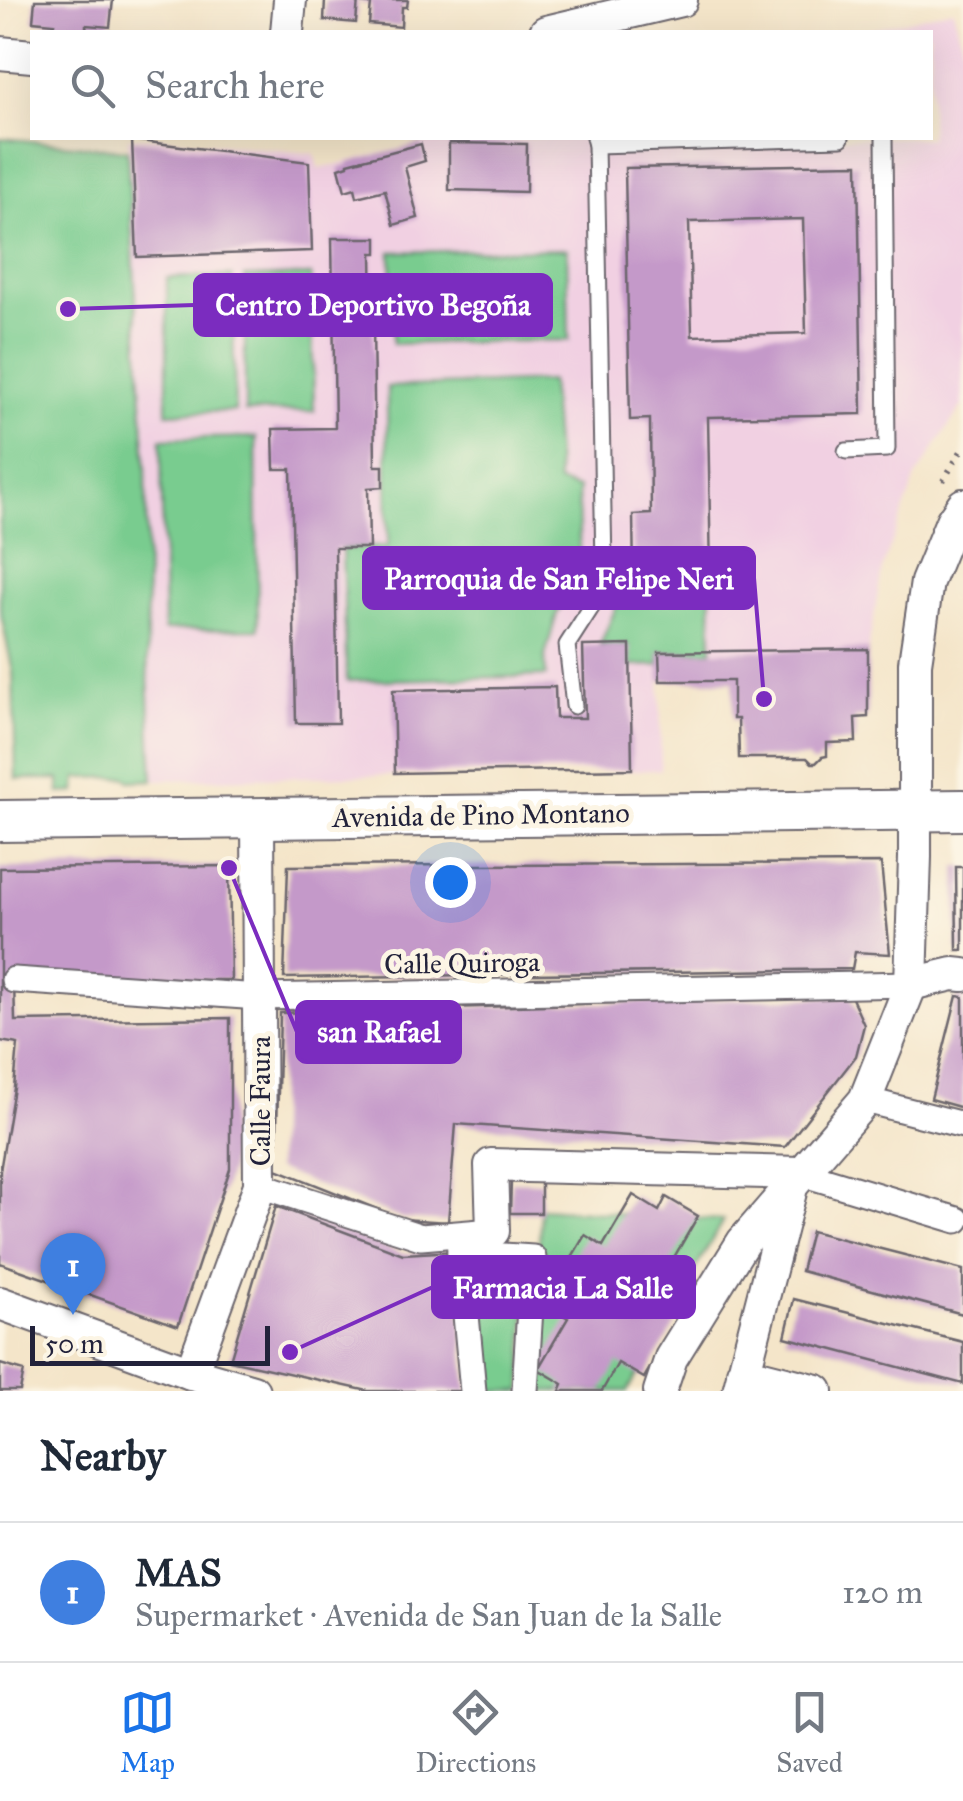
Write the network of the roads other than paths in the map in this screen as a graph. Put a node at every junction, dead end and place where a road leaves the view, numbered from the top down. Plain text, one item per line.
1 (290, 0) edge
2 (681, 0) edge
3 (287, 30) edge
4 (561, 30) edge
5 (0, 53) edge
6 (30, 56) edge
7 (677, 140) edge
8 (884, 140) edge
9 (595, 141) edge
10 (846, 450) dead end
11 (963, 505) edge
12 (574, 706) dead end
13 (963, 810) edge
14 (914, 811) junction
15 (258, 817) junction
16 (0, 821) edge
17 (963, 975) edge
18 (14, 980) dead end
19 (911, 984) junction
20 (259, 997) junction
21 (864, 1100) junction
22 (963, 1125) edge
23 (797, 1178) junction
24 (260, 1185) junction
25 (957, 1220) dead end
26 (494, 1231) joint
27 (459, 1244) junction
28 (0, 1303) edge
29 (192, 1373) junction
30 (741, 1381) edge
31 (253, 1391) edge
32 (472, 1391) edge
33 (525, 1391) edge
34 (660, 1391) edge
35 (817, 1391) edge

1 - 3 street
2 - 4 street
5 - 6 street
7 - 9 lane
8 - 10 lane
9 - 12 lane
11 - 14 street
13 - 14 street, Avenida de Pino Montano
14 - 15 street, Avenida de Pino Montano
14 - 19 street
15 - 16 street, Avenida de Pino Montano
15 - 20 street, Calle Faura
17 - 19 street
18 - 20 street, Calle Quiroga
19 - 20 street, Calle Quiroga
19 - 21 street
20 - 24 street, Calle Faura
21 - 22 street
21 - 23 street
23 - 25 street
23 - 26 street
23 - 30 street
23 - 34 street
24 - 27 street
24 - 29 street, Calle Faura
26 - 27 street
27 - 32 street
27 - 33 street
28 - 29 street
29 - 31 street
30 - 35 street

